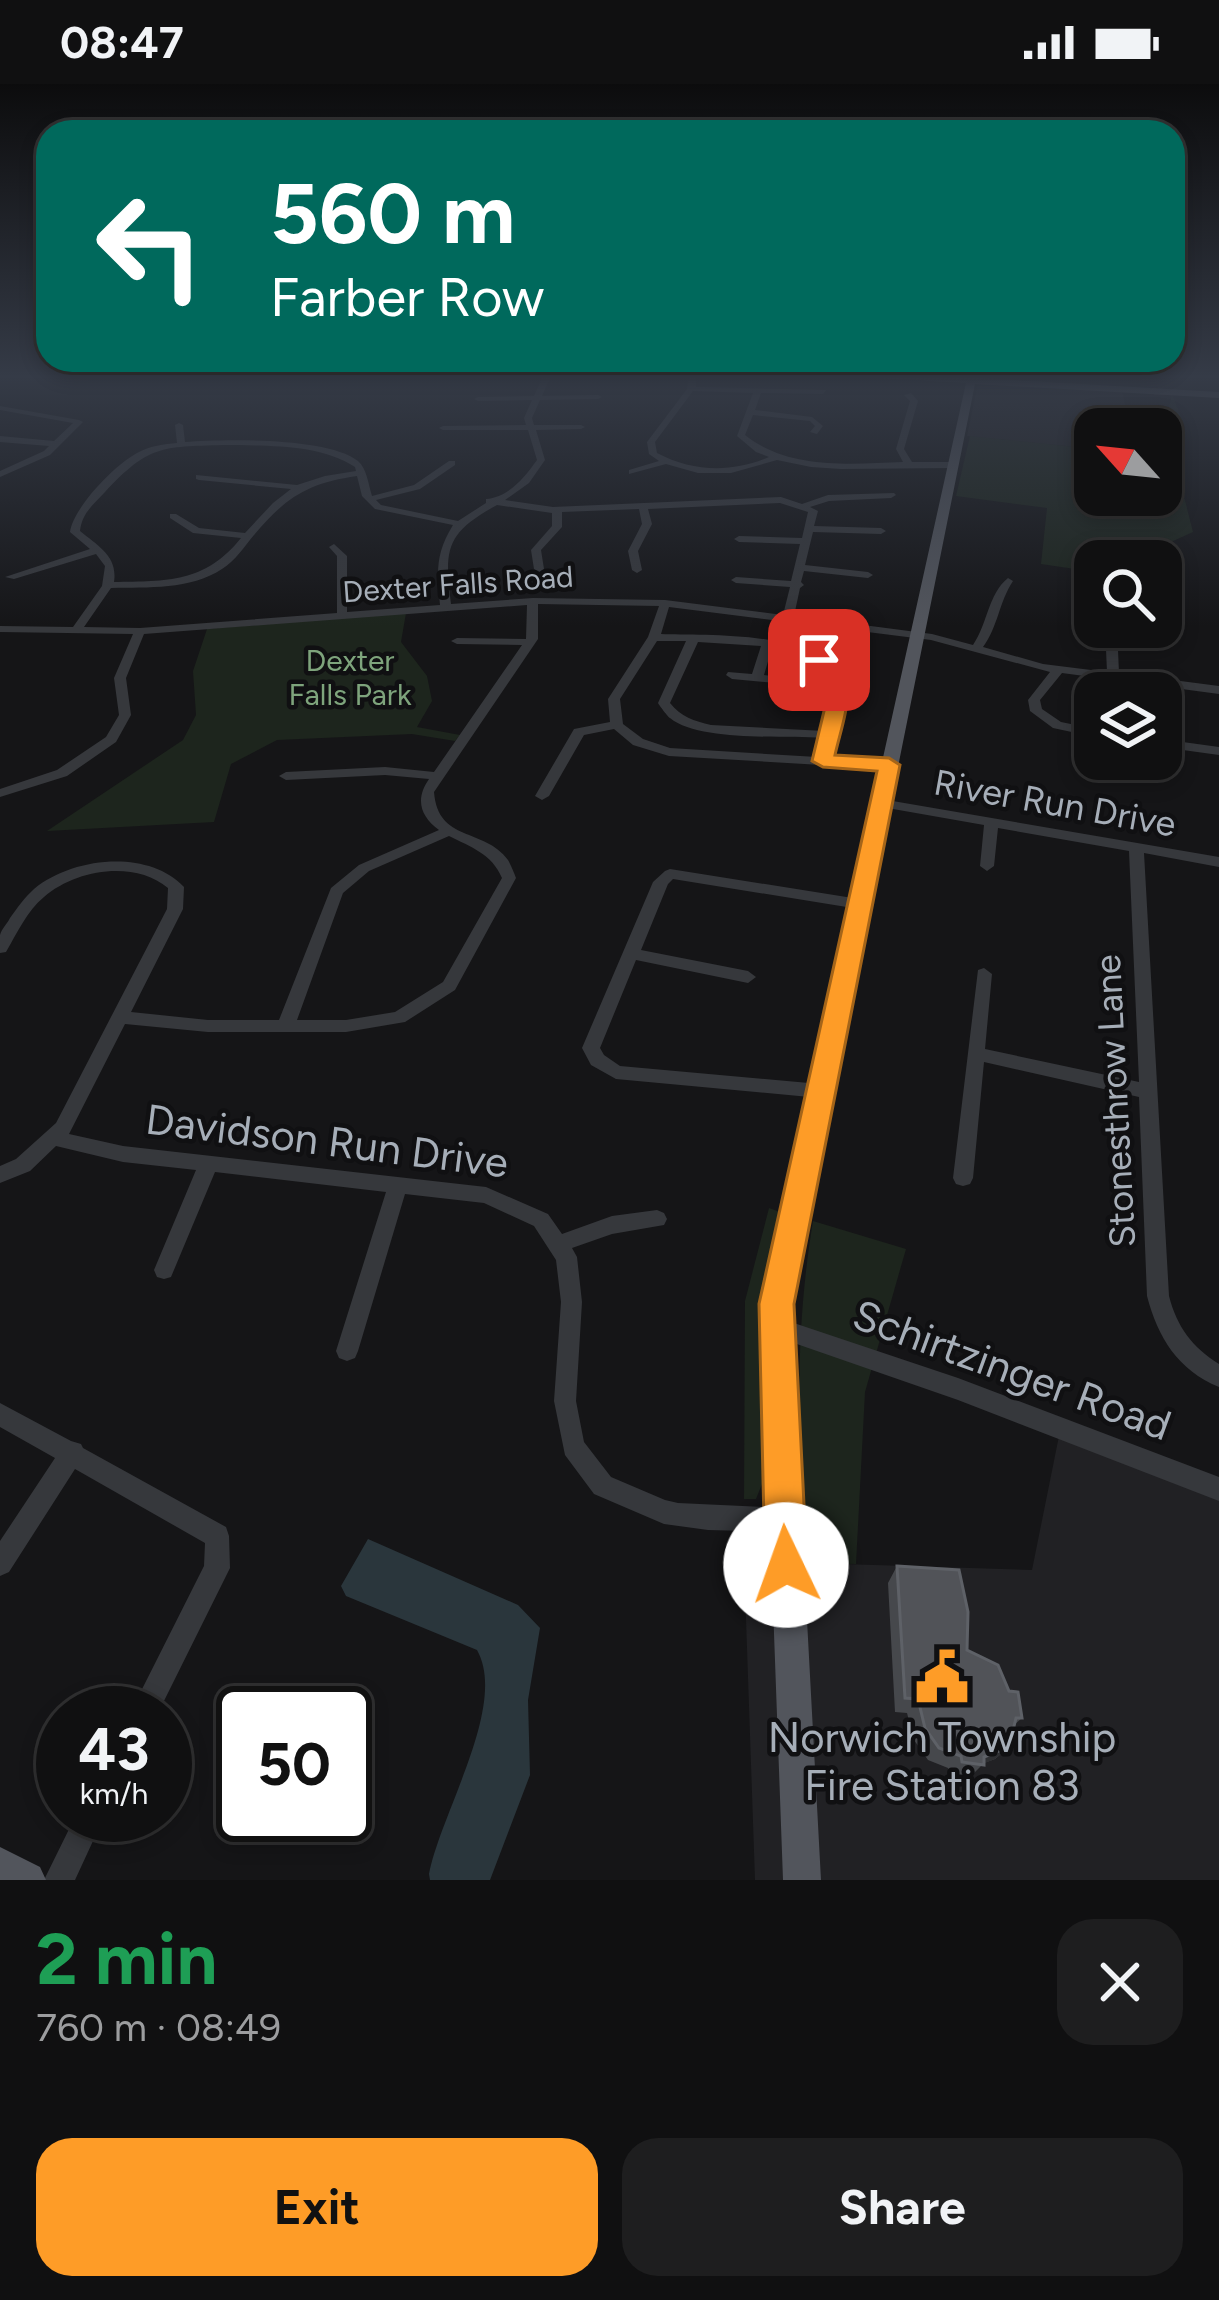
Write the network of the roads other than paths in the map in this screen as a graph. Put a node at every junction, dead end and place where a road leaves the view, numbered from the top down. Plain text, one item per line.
1 (30, 459) edge
2 (134, 459) edge
3 (353, 459) edge
4 (539, 459) edge
5 (660, 459) edge
6 (771, 459) edge
7 (789, 459) edge
8 (906, 459) edge
9 (955, 459) edge
10 (665, 462) junction
11 (908, 463) junction
12 (452, 464) dead end
13 (954, 465) junction
14 (632, 472) dead end
15 (362, 473) junction
16 (0, 474) edge
17 (200, 477) dead end
18 (294, 487) junction
19 (891, 495) dead end
20 (369, 499) junction
21 (489, 502) junction
22 (643, 505) junction
23 (809, 509) junction
24 (557, 510) junction
25 (173, 515) dead end
26 (460, 524) junction
27 (881, 531) dead end
28 (809, 535) junction
29 (248, 536) junction
30 (739, 539) dead end
31 (334, 547) dead end
32 (97, 550) junction
33 (802, 568) junction
34 (539, 569) dead end
35 (637, 570) dead end
36 (868, 575) dead end
37 (10, 577) dead end
38 (736, 580) dead end
39 (1008, 581) dead end
40 (108, 585) junction
41 (799, 585) junction
42 (533, 601) junction
43 (664, 603) junction
44 (446, 607) junction
45 (342, 615) junction
46 (788, 617) junction
47 (0, 629) edge
48 (140, 631) junction
49 (75, 632) junction
50 (918, 635) junction
51 (654, 637) junction
52 (693, 640) junction
53 (458, 641) dead end
54 (530, 642) junction
55 (768, 643) junction
56 (976, 650) junction
57 (1058, 670) junction
58 (1074, 672) edge
59 (732, 675) dead end
60 (757, 678) junction
61 (782, 681) dead end
62 (1182, 686) edge
63 (1219, 690) edge
64 (617, 725) junction
65 (1074, 728) edge
66 (827, 735) junction
67 (1182, 746) edge
68 (1219, 752) edge
69 (823, 761) junction
70 (889, 765) junction
71 (286, 776) dead end
72 (435, 776) junction
73 (0, 793) edge
74 (542, 796) dead end
75 (881, 803) junction
76 (991, 823) junction
77 (447, 832) junction
78 (1136, 848) junction
79 (1219, 862) edge
80 (987, 866) dead end
81 (859, 904) junction
82 (0, 948) edge
83 (630, 953) junction
84 (984, 974) dead end
85 (748, 977) dead end
86 (122, 1017) junction
87 (286, 1025) junction
88 (978, 1054) junction
89 (820, 1091) junction
90 (1146, 1091) junction
91 (56, 1138) junction
92 (209, 1163) junction
93 (0, 1175) edge
94 (963, 1178) dead end
95 (398, 1184) junction
96 (657, 1219) dead end
97 (564, 1242) junction
98 (164, 1270) dead end
99 (776, 1327) junction
100 (347, 1351) dead end
101 (1219, 1376) edge
102 (0, 1414) edge
103 (73, 1452) junction
104 (1219, 1489) edge
105 (784, 1520) junction
106 (0, 1563) edge
107 (158, 1686) edge
108 (77, 1842) edge
109 (0, 1866) edge
110 (27, 1880) edge
111 (58, 1880) edge
112 (802, 1880) edge

1 - 16 street
2 - 32 street
3 - 15 street
4 - 21 street
5 - 10 street
6 - 10 street
7 - 11 street
8 - 11 street
9 - 13 main road
10 - 14 street
11 - 13 street
12 - 20 street
13 - 50 main road
15 - 18 street
15 - 20 street
17 - 18 street
18 - 29 street
19 - 23 street
20 - 26 street
21 - 24 street
21 - 26 street
22 - 23 street
22 - 24 street
22 - 35 street
23 - 28 street
24 - 34 street
25 - 29 street
26 - 44 street
27 - 28 street
28 - 30 street
28 - 33 street
29 - 40 street
31 - 45 street
32 - 37 street
32 - 40 street
33 - 36 street
33 - 41 street
38 - 41 street
39 - 56 street
40 - 49 street
41 - 46 street
42 - 43 street, Dexter Falls Road
42 - 44 street, Dexter Falls Road
42 - 54 street
43 - 46 street, Dexter Falls Road
43 - 51 street
44 - 45 street, Dexter Falls Road
45 - 48 street, Dexter Falls Road
46 - 50 street, Dexter Falls Road
47 - 49 street, Dexter Falls Road
48 - 49 street, Dexter Falls Road
48 - 73 street
50 - 56 street, Dexter Falls Road
50 - 70 main road
51 - 52 street
51 - 64 street
52 - 55 street
52 - 66 street
53 - 54 street
54 - 72 street
55 - 60 street
55 - 66 street
56 - 57 street, Dexter Falls Road
57 - 58 street, Dexter Falls Road
57 - 65 street
59 - 60 street
60 - 61 street
62 - 63 street, Dexter Falls Road
64 - 69 street
64 - 74 street
66 - 69 street
67 - 68 street
69 - 70 street
70 - 75 main road
71 - 72 street
72 - 77 street
75 - 76 street, River Run Drive
75 - 81 main road
76 - 78 street, River Run Drive
76 - 80 street
77 - 87 street
77 - 87 street
78 - 79 street, River Run Drive
78 - 90 street, Stonesthrow Lane
81 - 83 street
81 - 89 main road
82 - 86 street
83 - 85 street
83 - 89 street
84 - 88 street
86 - 87 street
86 - 91 street
88 - 90 street
88 - 94 street
89 - 99 main road
90 - 101 street, Stonesthrow Lane
91 - 92 street, Davidson Run Drive
91 - 93 street
92 - 95 street, Davidson Run Drive
92 - 98 street
95 - 97 street, Davidson Run Drive
95 - 100 street
96 - 97 street
97 - 105 street
99 - 104 street, Schirtzinger Road
99 - 105 main road
102 - 103 street
103 - 106 street
103 - 107 street
105 - 112 main road
108 - 111 street
109 - 110 main road

